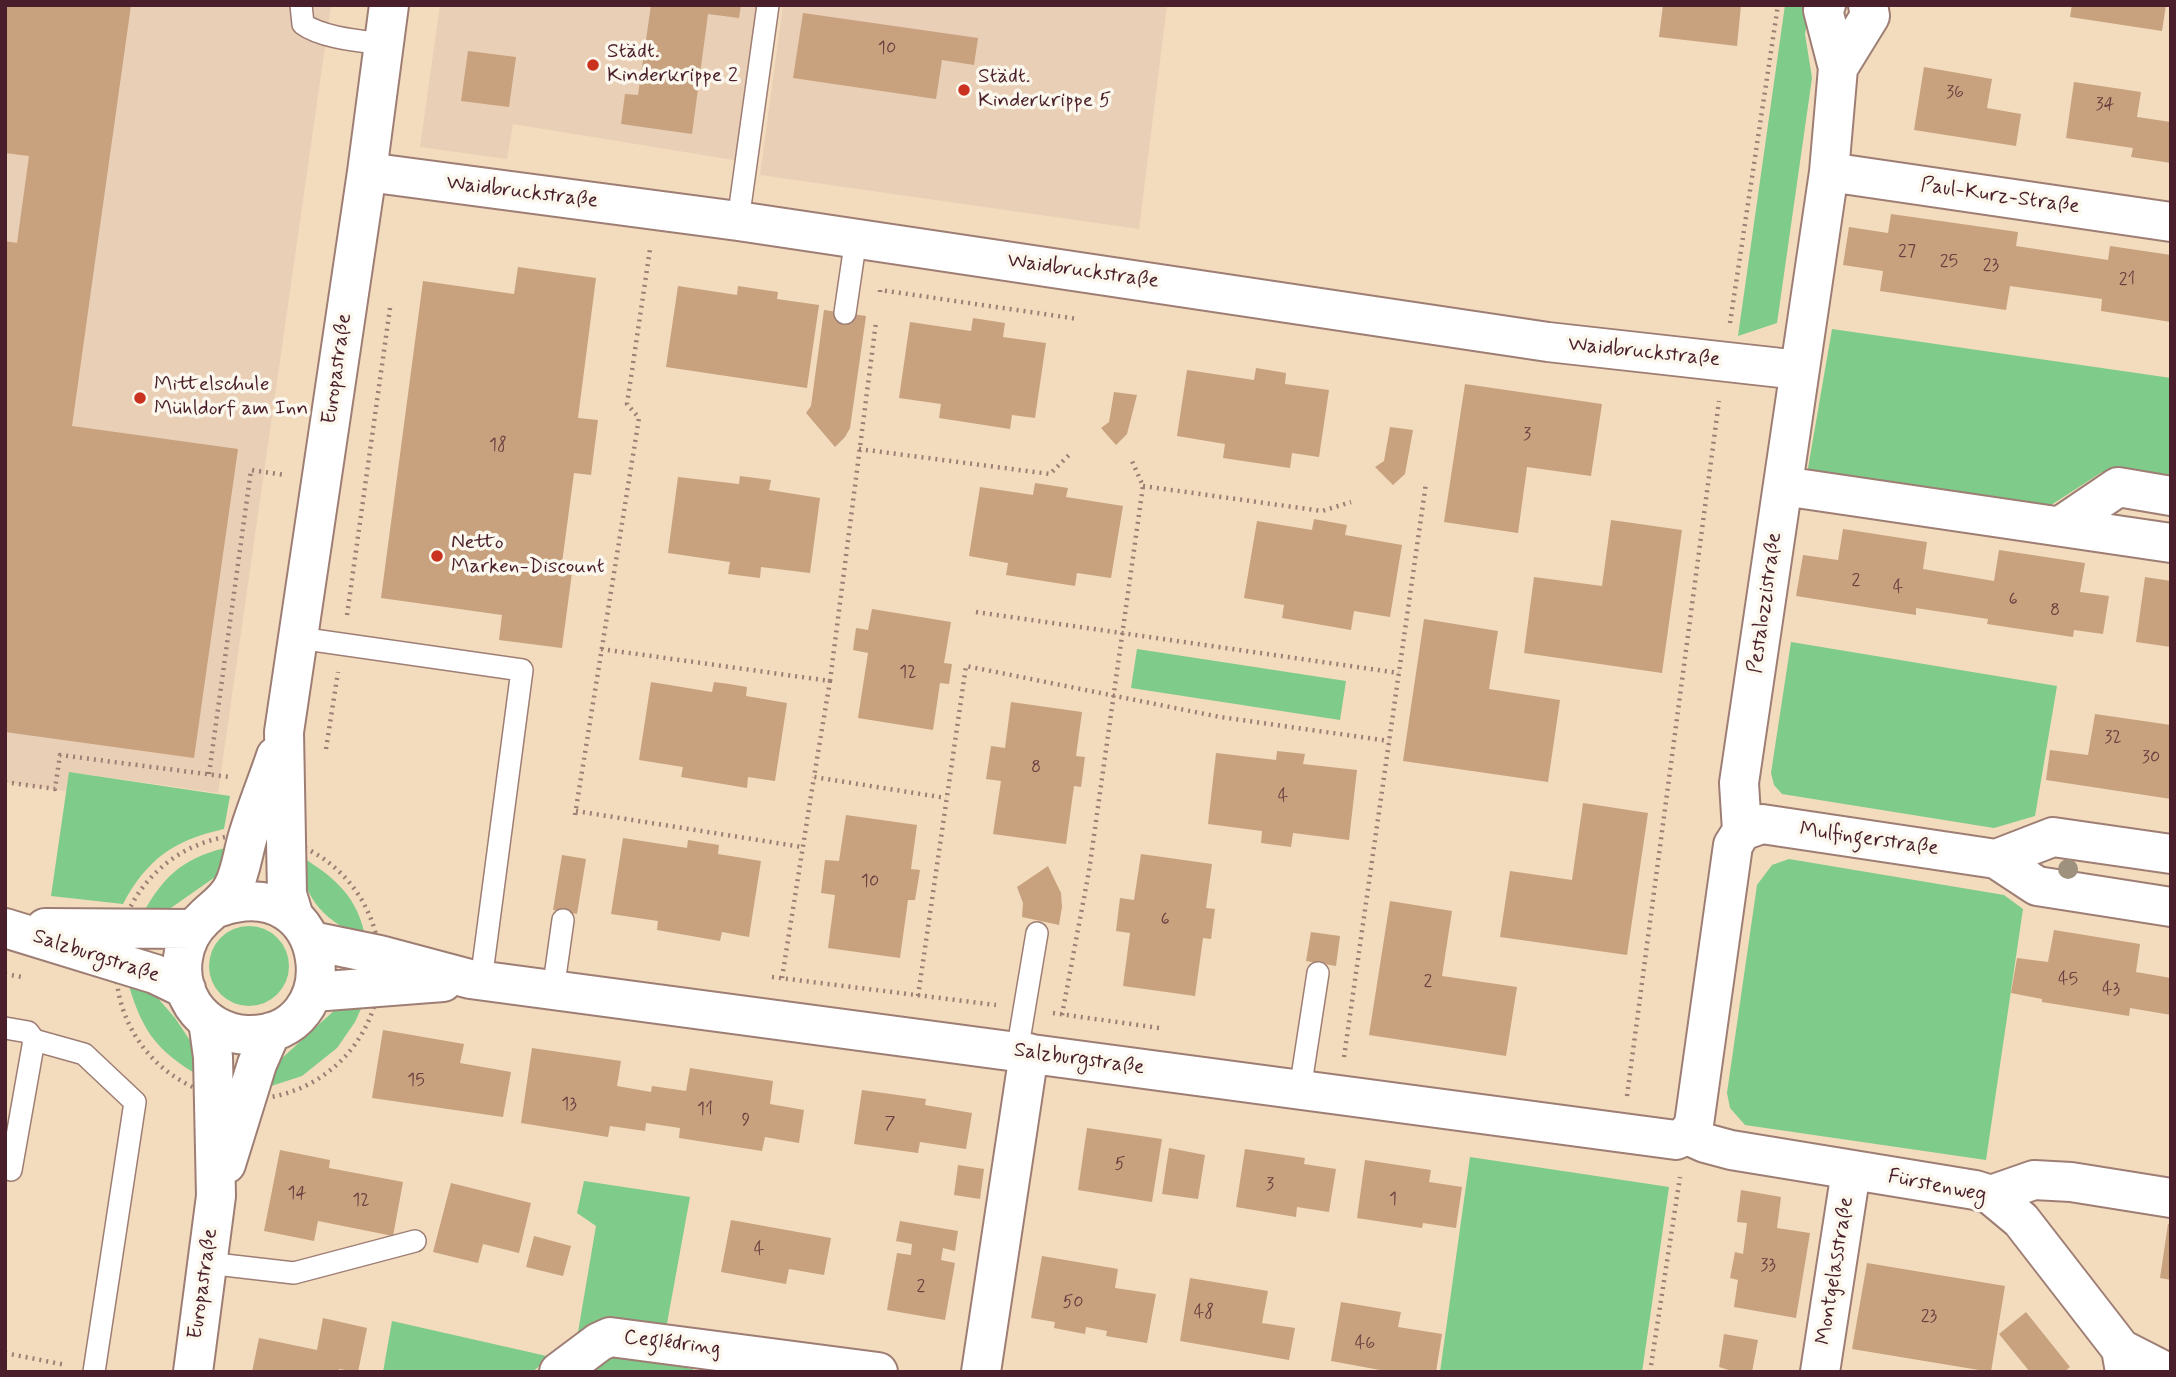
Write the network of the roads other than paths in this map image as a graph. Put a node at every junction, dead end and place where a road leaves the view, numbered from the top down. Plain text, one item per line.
1 (302, 5) edge
2 (389, 5) edge
3 (768, 5) edge
4 (1826, 5) edge
5 (1868, 5) edge
6 (384, 44) junction
7 (1839, 68) junction
8 (367, 172) junction
9 (1829, 172) junction
10 (738, 221) junction
11 (2171, 222) edge
12 (856, 238) junction
13 (845, 313) dead end
14 (1799, 370) junction
15 (1783, 485) junction
16 (2171, 496) edge
17 (2062, 525) junction
18 (2171, 543) edge
19 (299, 638) junction
20 (284, 733) junction
21 (1742, 831) junction
22 (2171, 854) edge
23 (1996, 859) junction
24 (2171, 907) edge
25 (207, 918) junction
26 (564, 919) dead end
27 (5, 928) edge
28 (303, 929) junction
29 (1037, 933) dead end
30 (119, 944) junction
31 (380, 971) junction
32 (1318, 973) dead end
33 (475, 980) junction
34 (186, 989) junction
35 (553, 991) junction
36 (313, 992) junction
37 (208, 1021) junction
38 (5, 1028) edge
39 (271, 1032) junction
40 (34, 1040) junction
41 (1034, 1054) junction
42 (1300, 1090) junction
43 (229, 1097) junction
44 (1687, 1135) junction
45 (11, 1170) dead end
46 (1852, 1171) junction
47 (1991, 1195) junction
48 (2171, 1198) edge
49 (415, 1241) dead end
50 (207, 1263) junction
51 (2123, 1360) edge
52 (94, 1371) edge
53 (193, 1372) edge
54 (559, 1372) edge
55 (878, 1372) edge
56 (981, 1372) edge
57 (1820, 1372) edge
58 (2166, 1372) edge

1 - 6 lane
2 - 6 street, Europastraße
3 - 10 lane
4 - 7 street, Pestalozzistraße
5 - 7 street, Pestalozzistraße
6 - 8 street, Europastraße
7 - 9 street, Pestalozzistraße
8 - 10 street, Waidbruckstraße
8 - 19 street, Europastraße
9 - 11 street, Paul-Kurz-Straße
9 - 14 street, Pestalozzistraße
10 - 12 street, Waidbruckstraße
12 - 13 lane
12 - 14 street, Waidbruckstraße
14 - 15 street, Pestalozzistraße
15 - 17 street
15 - 21 street, Pestalozzistraße
16 - 17 street
17 - 18 street
19 - 20 street, Europastraße
19 - 33 lane
20 - 25 street, Europastraße
20 - 28 street, Europastraße
21 - 23 street, Mulfingerstraße
21 - 44 street, Pestalozzistraße
22 - 23 street, Mulfingerstraße
23 - 24 street, Mulfingerstraße
25 - 28 street
25 - 30 street, Salzburgstraße
25 - 34 street
26 - 35 lane
27 - 30 street, Salzburgstraße
28 - 31 street, Salzburgstraße
28 - 36 street
29 - 41 lane
30 - 34 street, Salzburgstraße
31 - 33 street, Salzburgstraße
31 - 36 street, Salzburgstraße
32 - 42 lane
33 - 35 street, Salzburgstraße
34 - 37 street
35 - 41 street, Salzburgstraße
36 - 39 street
37 - 39 street
37 - 43 street, Europastraße
38 - 40 lane
39 - 43 street, Europastraße
40 - 45 lane
40 - 52 lane
41 - 42 street, Salzburgstraße
41 - 56 street
42 - 44 street, Salzburgstraße
43 - 50 street, Europastraße
44 - 46 street, Fürstenweg
46 - 47 street, Fürstenweg
46 - 57 street, Montgelasstraße
47 - 48 street
47 - 51 street, Fürstenweg
49 - 50 lane
50 - 53 street, Europastraße
51 - 58 street, Fürstenweg
54 - 55 street, Ceglédring

